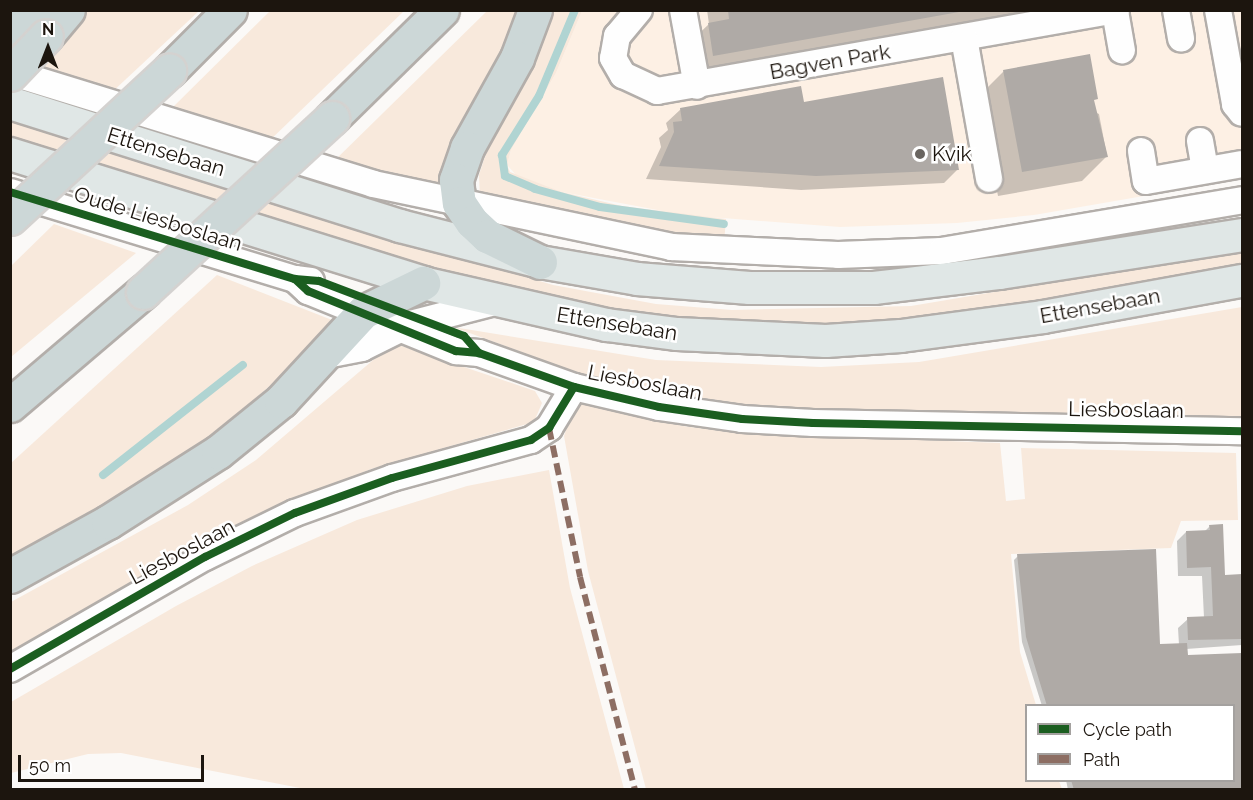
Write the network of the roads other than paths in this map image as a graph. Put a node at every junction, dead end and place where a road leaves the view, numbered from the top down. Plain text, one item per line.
1 (68, 10) edge
2 (230, 10) edge
3 (442, 10) edge
4 (535, 10) edge
5 (639, 10) edge
6 (683, 10) edge
7 (1115, 10) edge
8 (1176, 10) edge
9 (1218, 10) edge
10 (26, 27) edge
11 (964, 38) junction
12 (1181, 39) dead end
13 (1122, 50) dead end
14 (10, 73) edge
15 (697, 86) junction
16 (10, 103) edge
17 (1242, 113) edge
18 (1200, 141) dead end
19 (1141, 151) dead end
20 (10, 154) edge
21 (1242, 164) edge
22 (1211, 169) junction
23 (989, 179) dead end
24 (10, 192) edge
25 (1242, 200) edge
26 (459, 203) junction
27 (10, 218) edge
28 (1242, 236) edge
29 (540, 262) junction
30 (1242, 281) edge
31 (423, 283) junction
32 (495, 302) junction
33 (370, 307) junction
34 (411, 325) junction
35 (321, 356) junction
36 (574, 387) junction
37 (10, 405) edge
38 (1242, 431) edge
39 (10, 576) edge
40 (10, 669) edge

1 - 10 highway
2 - 27 highway, bridge
3 - 37 highway, bridge
4 - 26 highway
5 - 15 street, Bagven Park
6 - 15 street
7 - 11 street, Bagven Park
7 - 13 street, Bagven Park
8 - 12 street
9 - 17 street
10 - 14 highway, bridge
11 - 15 street, Bagven Park
11 - 23 street
14 - 26 street, Ettensebaan
16 - 29 main road, Ettensebaan
18 - 22 street
19 - 22 street
20 - 31 main road, Ettensebaan
21 - 22 street
24 - 33 street, Oude Liesboslaan
25 - 26 street, Ettensebaan
26 - 29 highway
28 - 29 main road, Ettensebaan
30 - 32 main road, Ettensebaan
31 - 32 main road, Ettensebaan
31 - 33 highway
32 - 34 street
33 - 34 street, Oude Liesboslaan
33 - 35 highway
34 - 35 street
34 - 36 street, Oude Liesboslaan
35 - 39 highway
36 - 38 street, Liesboslaan
36 - 40 street, Liesboslaan

